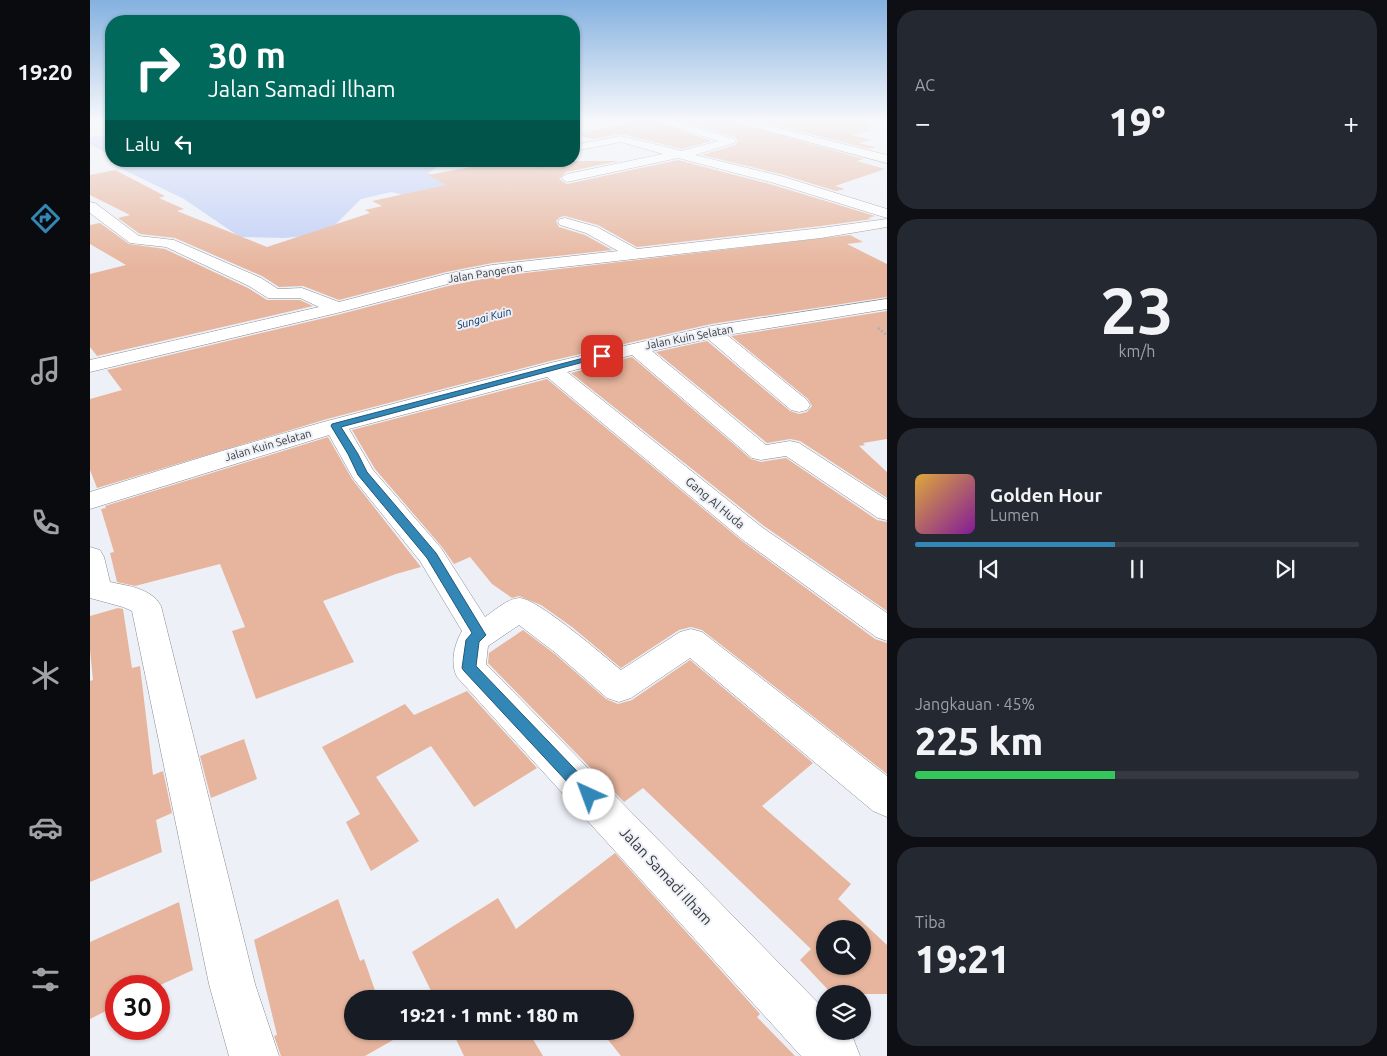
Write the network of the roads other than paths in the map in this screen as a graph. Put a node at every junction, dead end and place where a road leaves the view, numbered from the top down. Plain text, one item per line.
1 (570, 168) edge
2 (611, 168) edge
3 (733, 168) edge
4 (584, 174) junction
5 (567, 178) dead end
6 (90, 206) edge
7 (887, 214) edge
8 (565, 222) dead end
9 (887, 223) edge
10 (634, 254) junction
11 (887, 304) edge
12 (337, 308) junction
13 (711, 332) junction
14 (636, 348) junction
15 (92, 362) edge
16 (550, 369) junction
17 (799, 405) dead end
18 (336, 426) junction
19 (90, 501) edge
20 (887, 512) edge
21 (90, 557) edge
22 (887, 629) edge
23 (480, 635) junction
24 (887, 799) edge
25 (254, 1056) edge
26 (834, 1056) edge

1 - 4 street
2 - 4 street
3 - 7 street
4 - 5 street
6 - 12 street
8 - 10 street
9 - 10 street, Jalan Pangeran
10 - 12 street, Jalan Pangeran
11 - 13 street, Jalan Kuin Selatan
12 - 15 street, Jalan Pangeran
13 - 14 street, Jalan Kuin Selatan
13 - 17 street
14 - 16 street, Jalan Kuin Selatan
14 - 20 street
16 - 18 street, Jalan Kuin Selatan
16 - 22 street, Gang Al Huda
18 - 19 street, Jalan Kuin Selatan
18 - 23 street
21 - 25 street
23 - 24 street
23 - 26 street, Jalan Samadi Ilham

